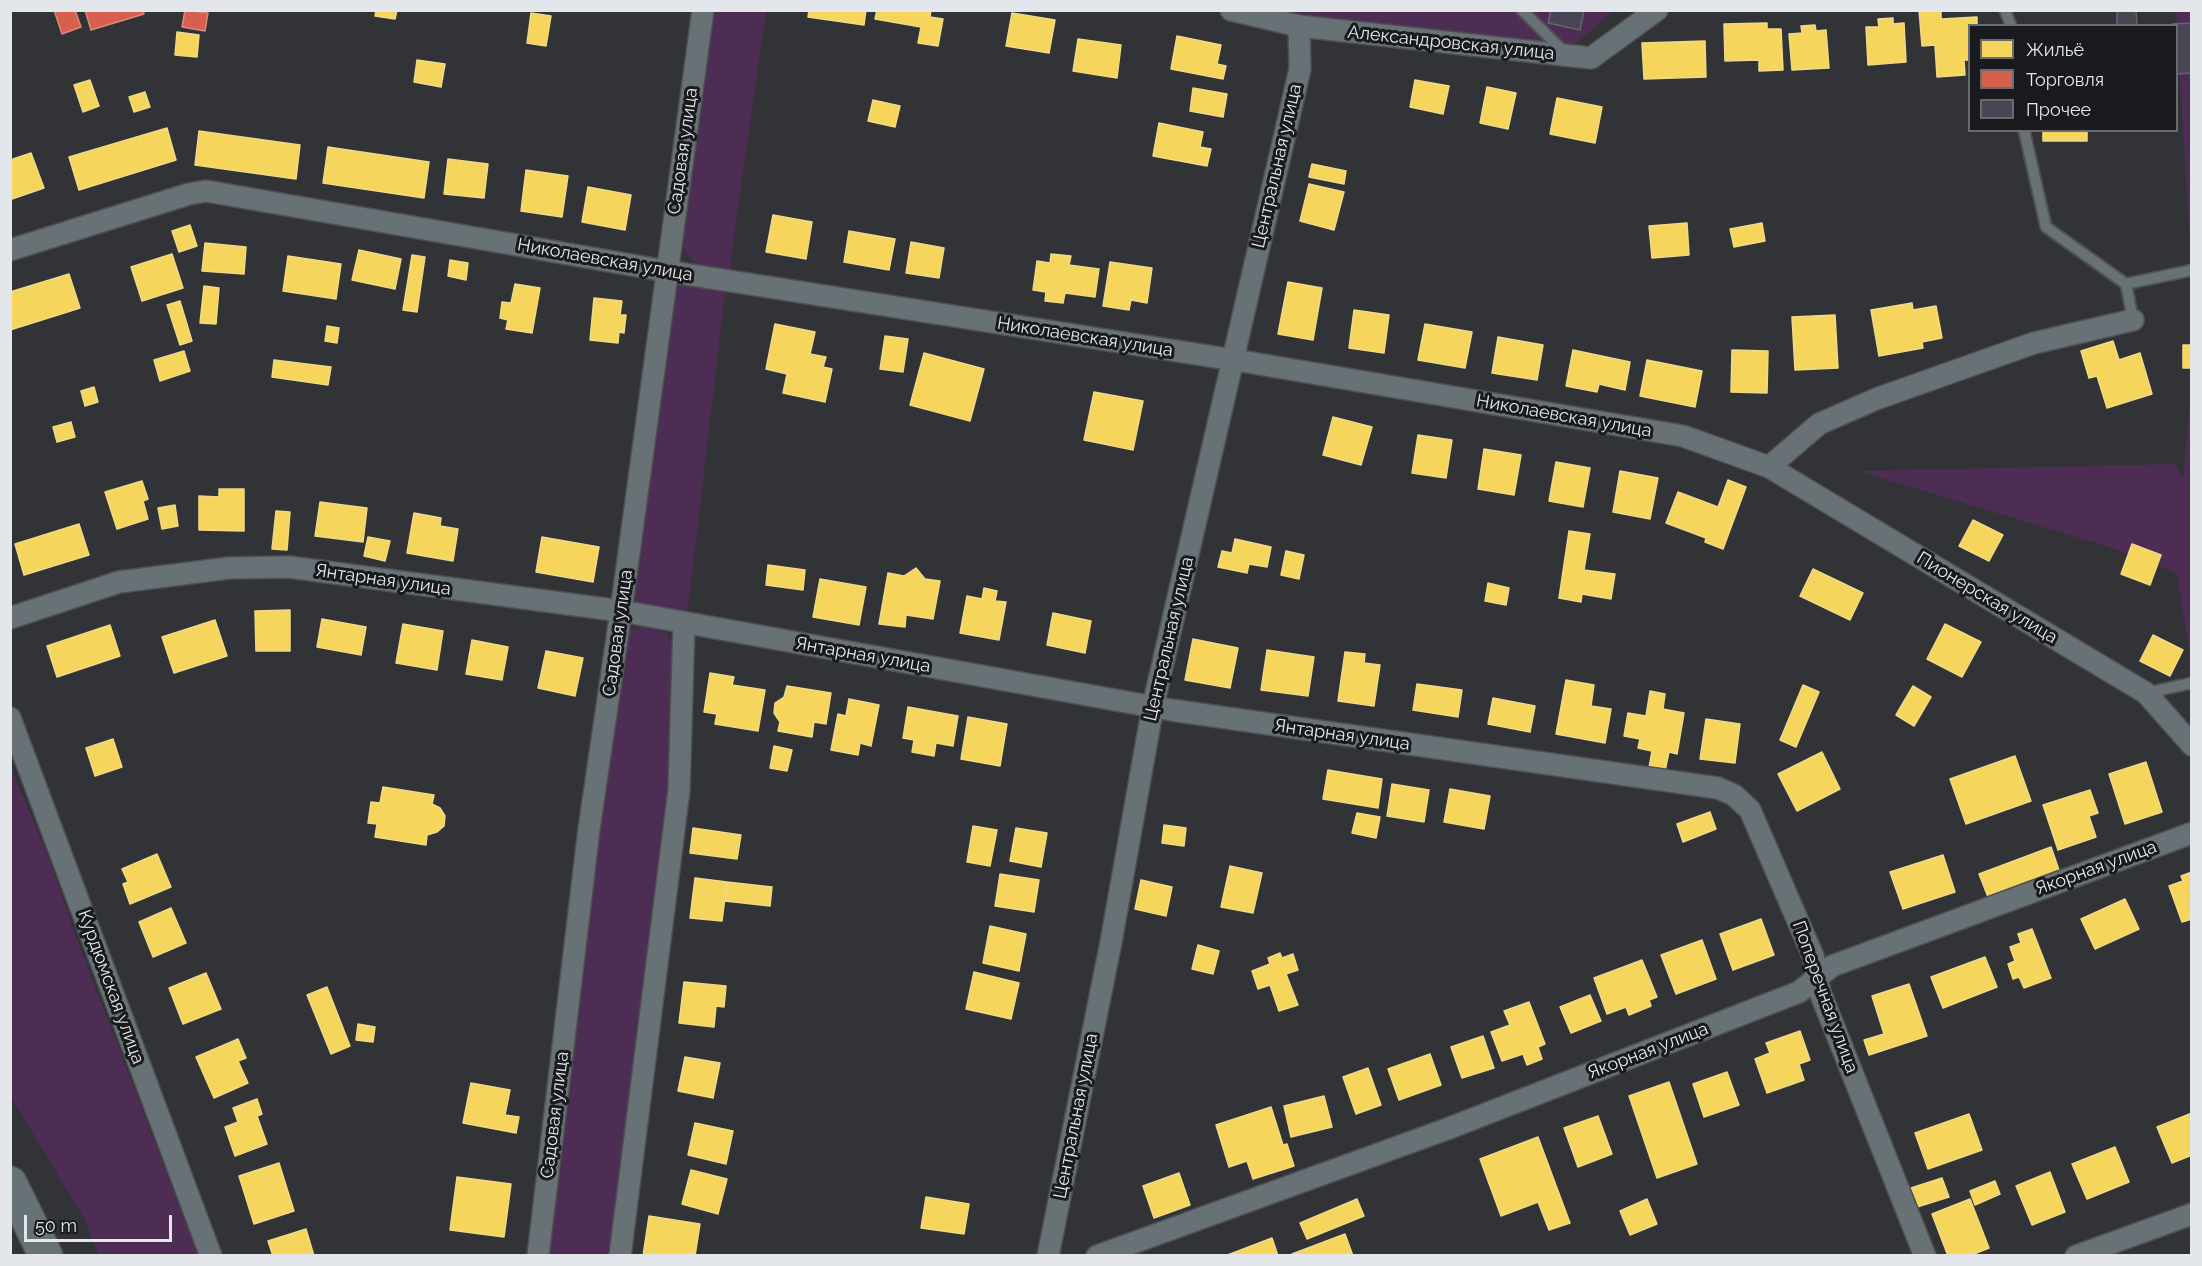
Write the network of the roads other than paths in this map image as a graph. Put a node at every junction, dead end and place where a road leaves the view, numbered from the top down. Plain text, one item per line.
1 (703, 10) edge
2 (1231, 10) edge
3 (1522, 10) edge
4 (1657, 10) edge
5 (1293, 18) edge
6 (1604, 49) junction
7 (2024, 132) edge
8 (10, 250) edge
9 (2192, 270) edge
10 (666, 271) junction
11 (2126, 284) junction
12 (2133, 320) joint
13 (1232, 360) junction
14 (1769, 467) junction
15 (621, 611) junction
16 (10, 618) edge
17 (684, 624) junction
18 (2192, 683) edge
19 (2146, 693) junction
20 (1153, 706) junction
21 (10, 718) edge
22 (2192, 745) edge
23 (1718, 788) joint
24 (2192, 833) edge
25 (1817, 978) junction
26 (10, 1183) edge
27 (2192, 1214) edge
28 (46, 1256) edge
29 (211, 1256) edge
30 (538, 1256) edge
31 (620, 1256) edge
32 (1048, 1256) edge
33 (1097, 1256) edge
34 (1925, 1256) edge
35 (2076, 1256) edge

1 - 10 street, Садовая улица
2 - 5 street, Александровская улица
3 - 6 lane
4 - 6 street, Александровская улица
5 - 6 street, Александровская улица
5 - 13 street, Центральная улица
7 - 11 lane
8 - 10 street, Николаевская улица
9 - 11 lane
10 - 13 street, Николаевская улица
10 - 15 street, Садовая улица
11 - 12 lane
12 - 14 street
13 - 14 street, Николаевская улица
13 - 20 street, Центральная улица
14 - 19 street, Пионерская улица
15 - 16 street, Янтарная улица
15 - 17 street, Янтарная улица
15 - 30 street, Садовая улица
17 - 20 street, Янтарная улица
17 - 31 street
18 - 19 lane
19 - 22 street, Пионерская улица
20 - 23 street, Янтарная улица
20 - 32 street, Центральная улица
21 - 29 street, Курдюмская улица
23 - 25 street, Поперечная улица
24 - 25 street, Якорная улица
25 - 33 street, Якорная улица
25 - 34 street, Поперечная улица
26 - 28 main road
27 - 35 street

